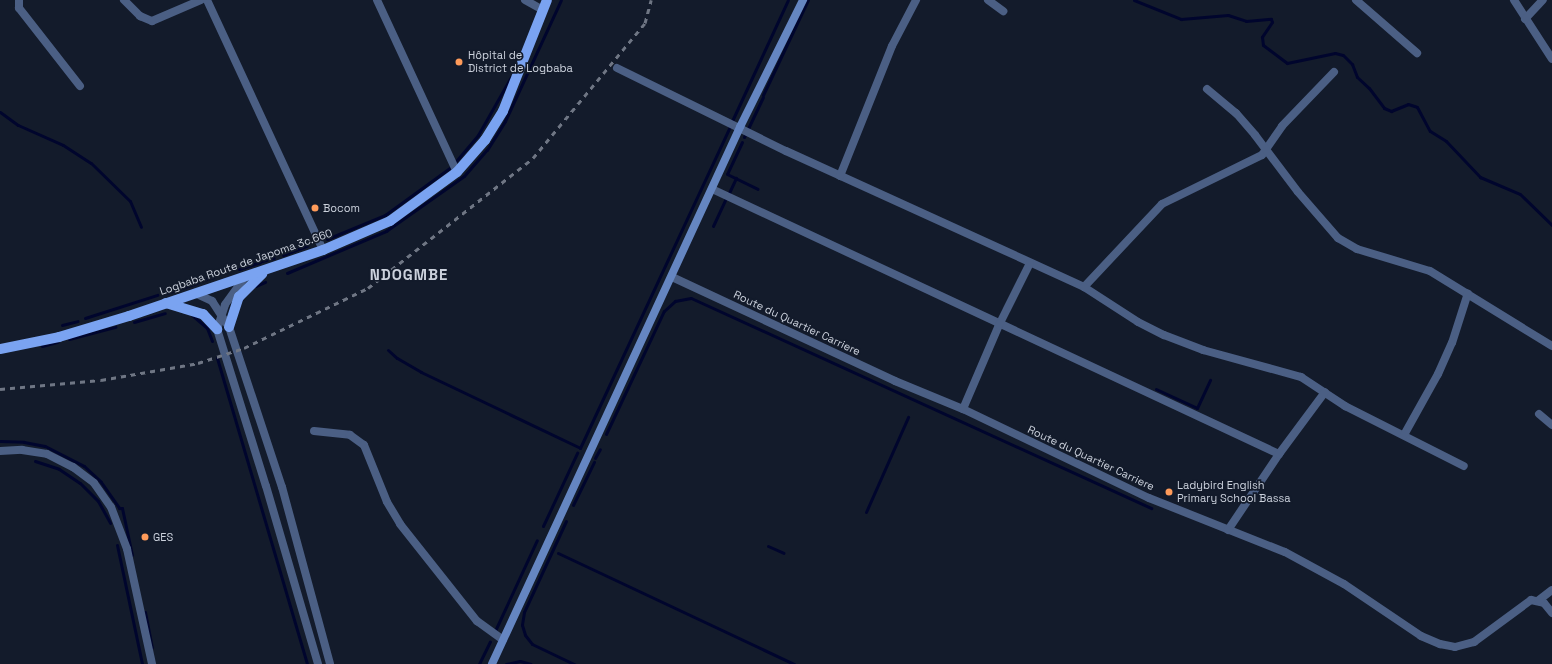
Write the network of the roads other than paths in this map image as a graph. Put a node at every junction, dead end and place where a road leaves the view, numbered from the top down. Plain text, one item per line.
1 (19, 0) edge
2 (124, 0) edge
3 (201, 0) edge
4 (207, 0) edge
5 (377, 0) edge
6 (525, 0) edge
7 (547, 0) edge
8 (803, 0) edge
9 (916, 0) edge
10 (988, 0) edge
11 (1356, 0) edge
12 (1514, 0) edge
13 (1543, 0) edge
14 (543, 10) junction
15 (1003, 11) dead end
16 (1524, 19) junction
17 (1417, 53) dead end
18 (1552, 59) edge
19 (617, 68) dead end
20 (1334, 72) dead end
21 (80, 86) dead end
22 (1207, 89) dead end
23 (740, 127) junction
24 (1266, 151) junction
25 (457, 172) junction
26 (840, 176) junction
27 (712, 189) junction
28 (323, 250) junction
29 (1030, 263) junction
30 (269, 269) junction
31 (672, 277) junction
32 (245, 278) junction
33 (1084, 287) junction
34 (195, 293) junction
35 (1468, 293) junction
36 (166, 303) junction
37 (222, 312) junction
38 (999, 324) junction
39 (229, 327) junction
40 (217, 329) junction
41 (0, 346) edge
42 (1552, 346) edge
43 (1325, 392) junction
44 (963, 409) junction
45 (1539, 414) dead end
46 (1552, 426) edge
47 (314, 431) dead end
48 (1404, 434) junction
49 (0, 451) edge
50 (1279, 454) junction
51 (1464, 466) dead end
52 (1228, 530) junction
53 (1552, 590) edge
54 (1539, 600) junction
55 (1552, 613) edge
56 (503, 640) junction
57 (152, 664) edge
58 (318, 664) edge
59 (330, 664) edge
60 (492, 664) edge

1 - 21 street
2 - 3 street
4 - 28 street
5 - 25 street
6 - 14 street
7 - 14 main road, Logbaba Route de Japoma 3c.660
8 - 23 main road
9 - 26 street
10 - 15 street
11 - 17 street
12 - 16 street
13 - 16 street
14 - 25 main road, Logbaba Route de Japoma 3c.660
16 - 18 street
19 - 23 street
20 - 24 street
22 - 24 street
23 - 26 street
23 - 27 main road
24 - 33 street
24 - 35 street
25 - 28 main road, Logbaba Route de Japoma 3c.660
26 - 29 street
27 - 31 main road
27 - 38 street
28 - 30 main road, Logbaba Route de Japoma 3c.660
29 - 33 street
29 - 38 street
30 - 32 main road, Logbaba Route de Japoma 3c.660
30 - 39 main road
31 - 44 street, Route du Quartier Carriere
31 - 56 main road
32 - 34 main road, Logbaba Route de Japoma 3c.660
32 - 37 street
33 - 43 street
34 - 36 main road, Logbaba Route de Japoma 3c.660
34 - 37 street
35 - 42 street
35 - 48 street
36 - 40 main road
36 - 41 main road, Logbaba Route de Japoma 3c.660
37 - 39 street
37 - 40 street
38 - 44 street
38 - 50 street
39 - 59 street
40 - 58 street
43 - 48 street
43 - 50 street
44 - 52 street, Route du Quartier Carriere
45 - 46 street
47 - 56 street
48 - 51 street
49 - 57 street
50 - 52 street
52 - 54 street, Route du Quartier Carriere
53 - 54 street, Route du Quartier Carriere
54 - 55 street
56 - 60 main road

